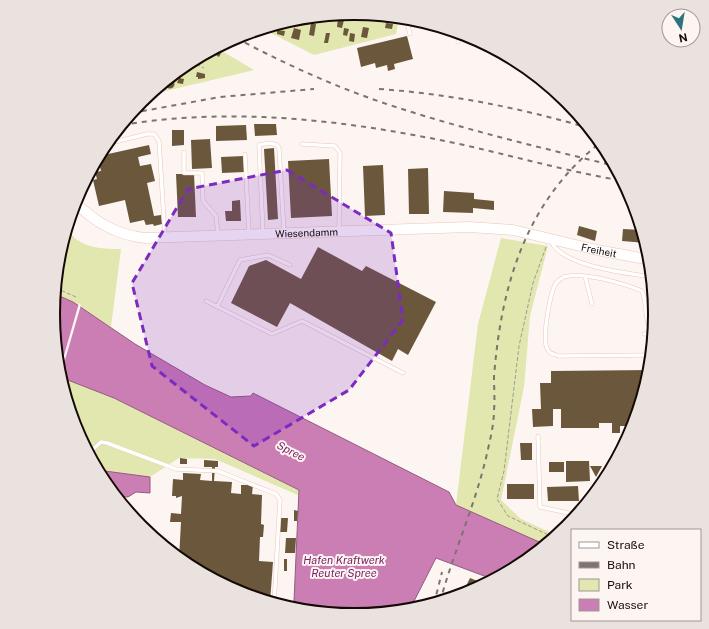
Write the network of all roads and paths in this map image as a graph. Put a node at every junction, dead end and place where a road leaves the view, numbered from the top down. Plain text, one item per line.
1 (408, 25) edge
2 (410, 34) dead end
3 (198, 65) edge
4 (204, 68) dead end
5 (117, 141) edge
6 (302, 144) dead end
7 (184, 152) dead end
8 (245, 154) dead end
9 (80, 207) edge
10 (339, 231) junction
11 (284, 233) junction
12 (263, 234) junction
13 (249, 235) junction
14 (165, 238) junction
15 (211, 238) junction
16 (551, 238) junction
17 (643, 259) edge
18 (290, 265) dead end
19 (585, 276) junction
20 (646, 276) edge
21 (61, 290) edge
22 (76, 297) dead end
23 (206, 302) dead end
24 (592, 304) dead end
25 (216, 307) junction
26 (649, 323) edge
27 (644, 334) dead end
28 (648, 334) edge
29 (646, 355) edge
30 (403, 373) dead end
31 (538, 436) dead end
32 (93, 450) edge
33 (572, 514) edge
34 (550, 535) edge
35 (274, 598) edge

1 - 2 lane
3 - 4 path
5 - 14 lane
6 - 10 lane
7 - 15 lane
8 - 13 lane
9 - 14 street, Wiesendamm
10 - 11 street, Wiesendamm
10 - 16 street, Wiesendamm
11 - 12 street, Wiesendamm
11 - 12 lane
12 - 13 street, Wiesendamm
13 - 15 street, Wiesendamm
14 - 15 street, Wiesendamm
16 - 17 street, Freiheit
16 - 20 lane
16 - 34 path
18 - 25 lane
19 - 24 lane
19 - 26 lane
19 - 29 lane
21 - 22 path
23 - 25 lane
25 - 30 lane
27 - 28 lane
31 - 33 lane
32 - 35 lane

